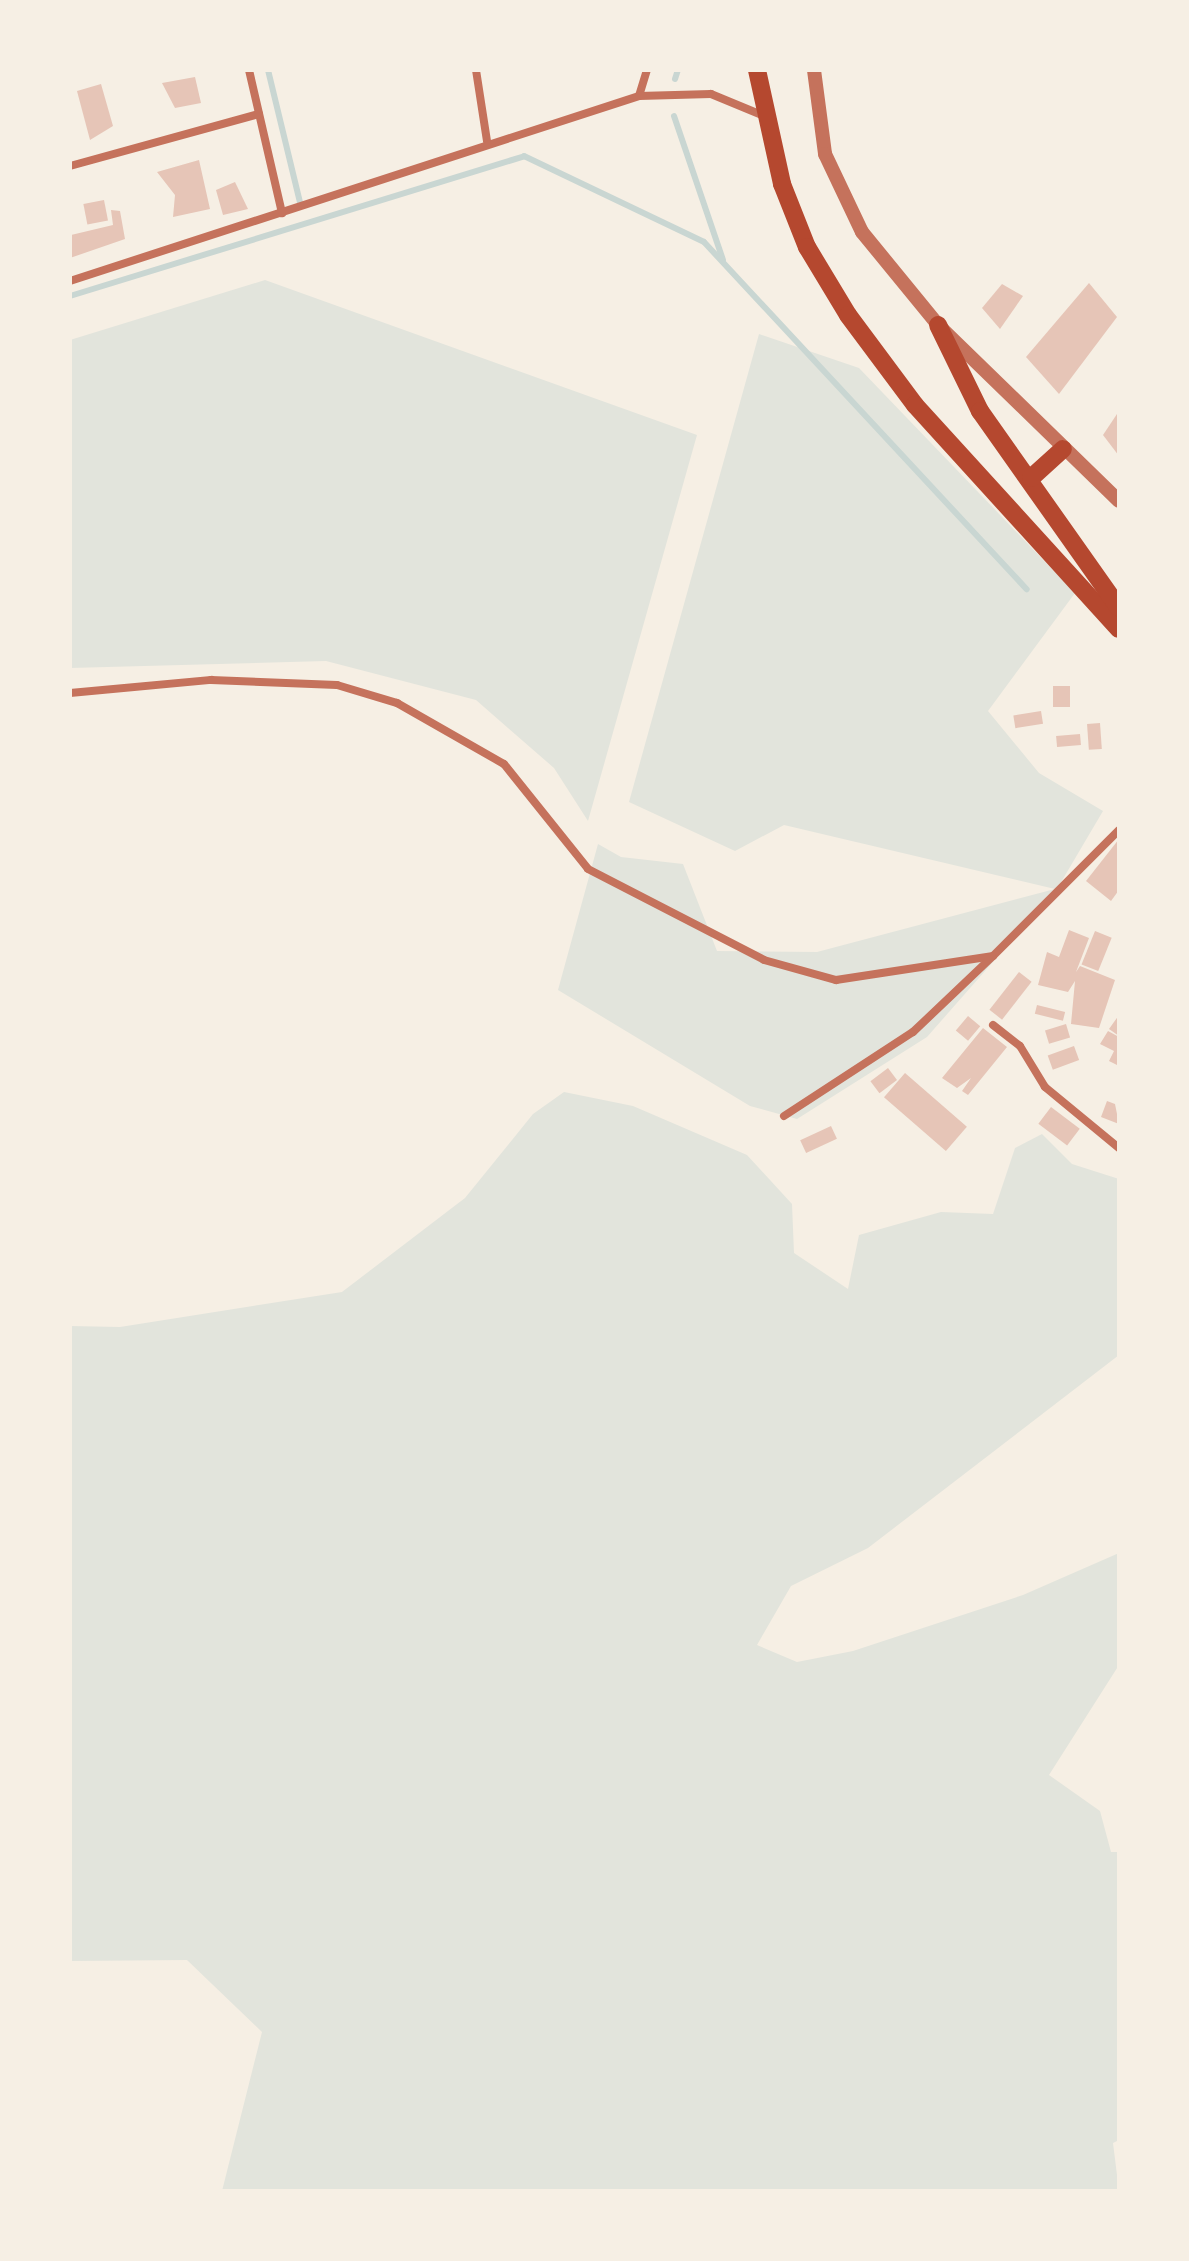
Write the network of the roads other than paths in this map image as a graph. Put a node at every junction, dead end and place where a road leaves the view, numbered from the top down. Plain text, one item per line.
1 (249, 70) edge
2 (476, 70) edge
3 (647, 70) edge
4 (757, 70) edge
5 (814, 70) edge
6 (639, 96) junction
7 (259, 114) junction
8 (764, 116) junction
9 (487, 141) junction
10 (70, 166) edge
11 (282, 213) junction
12 (70, 281) edge
13 (938, 325) junction
14 (1063, 449) junction
15 (1031, 478) junction
16 (1119, 501) edge
17 (1119, 608) edge
18 (1119, 629) edge
19 (70, 693) edge
20 (1119, 830) edge
21 (993, 956) junction
22 (993, 1025) dead end
23 (784, 1116) dead end
24 (1119, 1148) edge

1 - 7 street
2 - 9 street
3 - 6 street
4 - 8 highway
5 - 13 street
6 - 8 street
6 - 9 street
7 - 10 street
7 - 11 street
8 - 18 highway
9 - 11 street
11 - 12 street
13 - 14 street
13 - 15 highway
14 - 15 highway
14 - 16 street
15 - 17 highway
19 - 21 street
20 - 21 street
21 - 23 street
22 - 24 street

